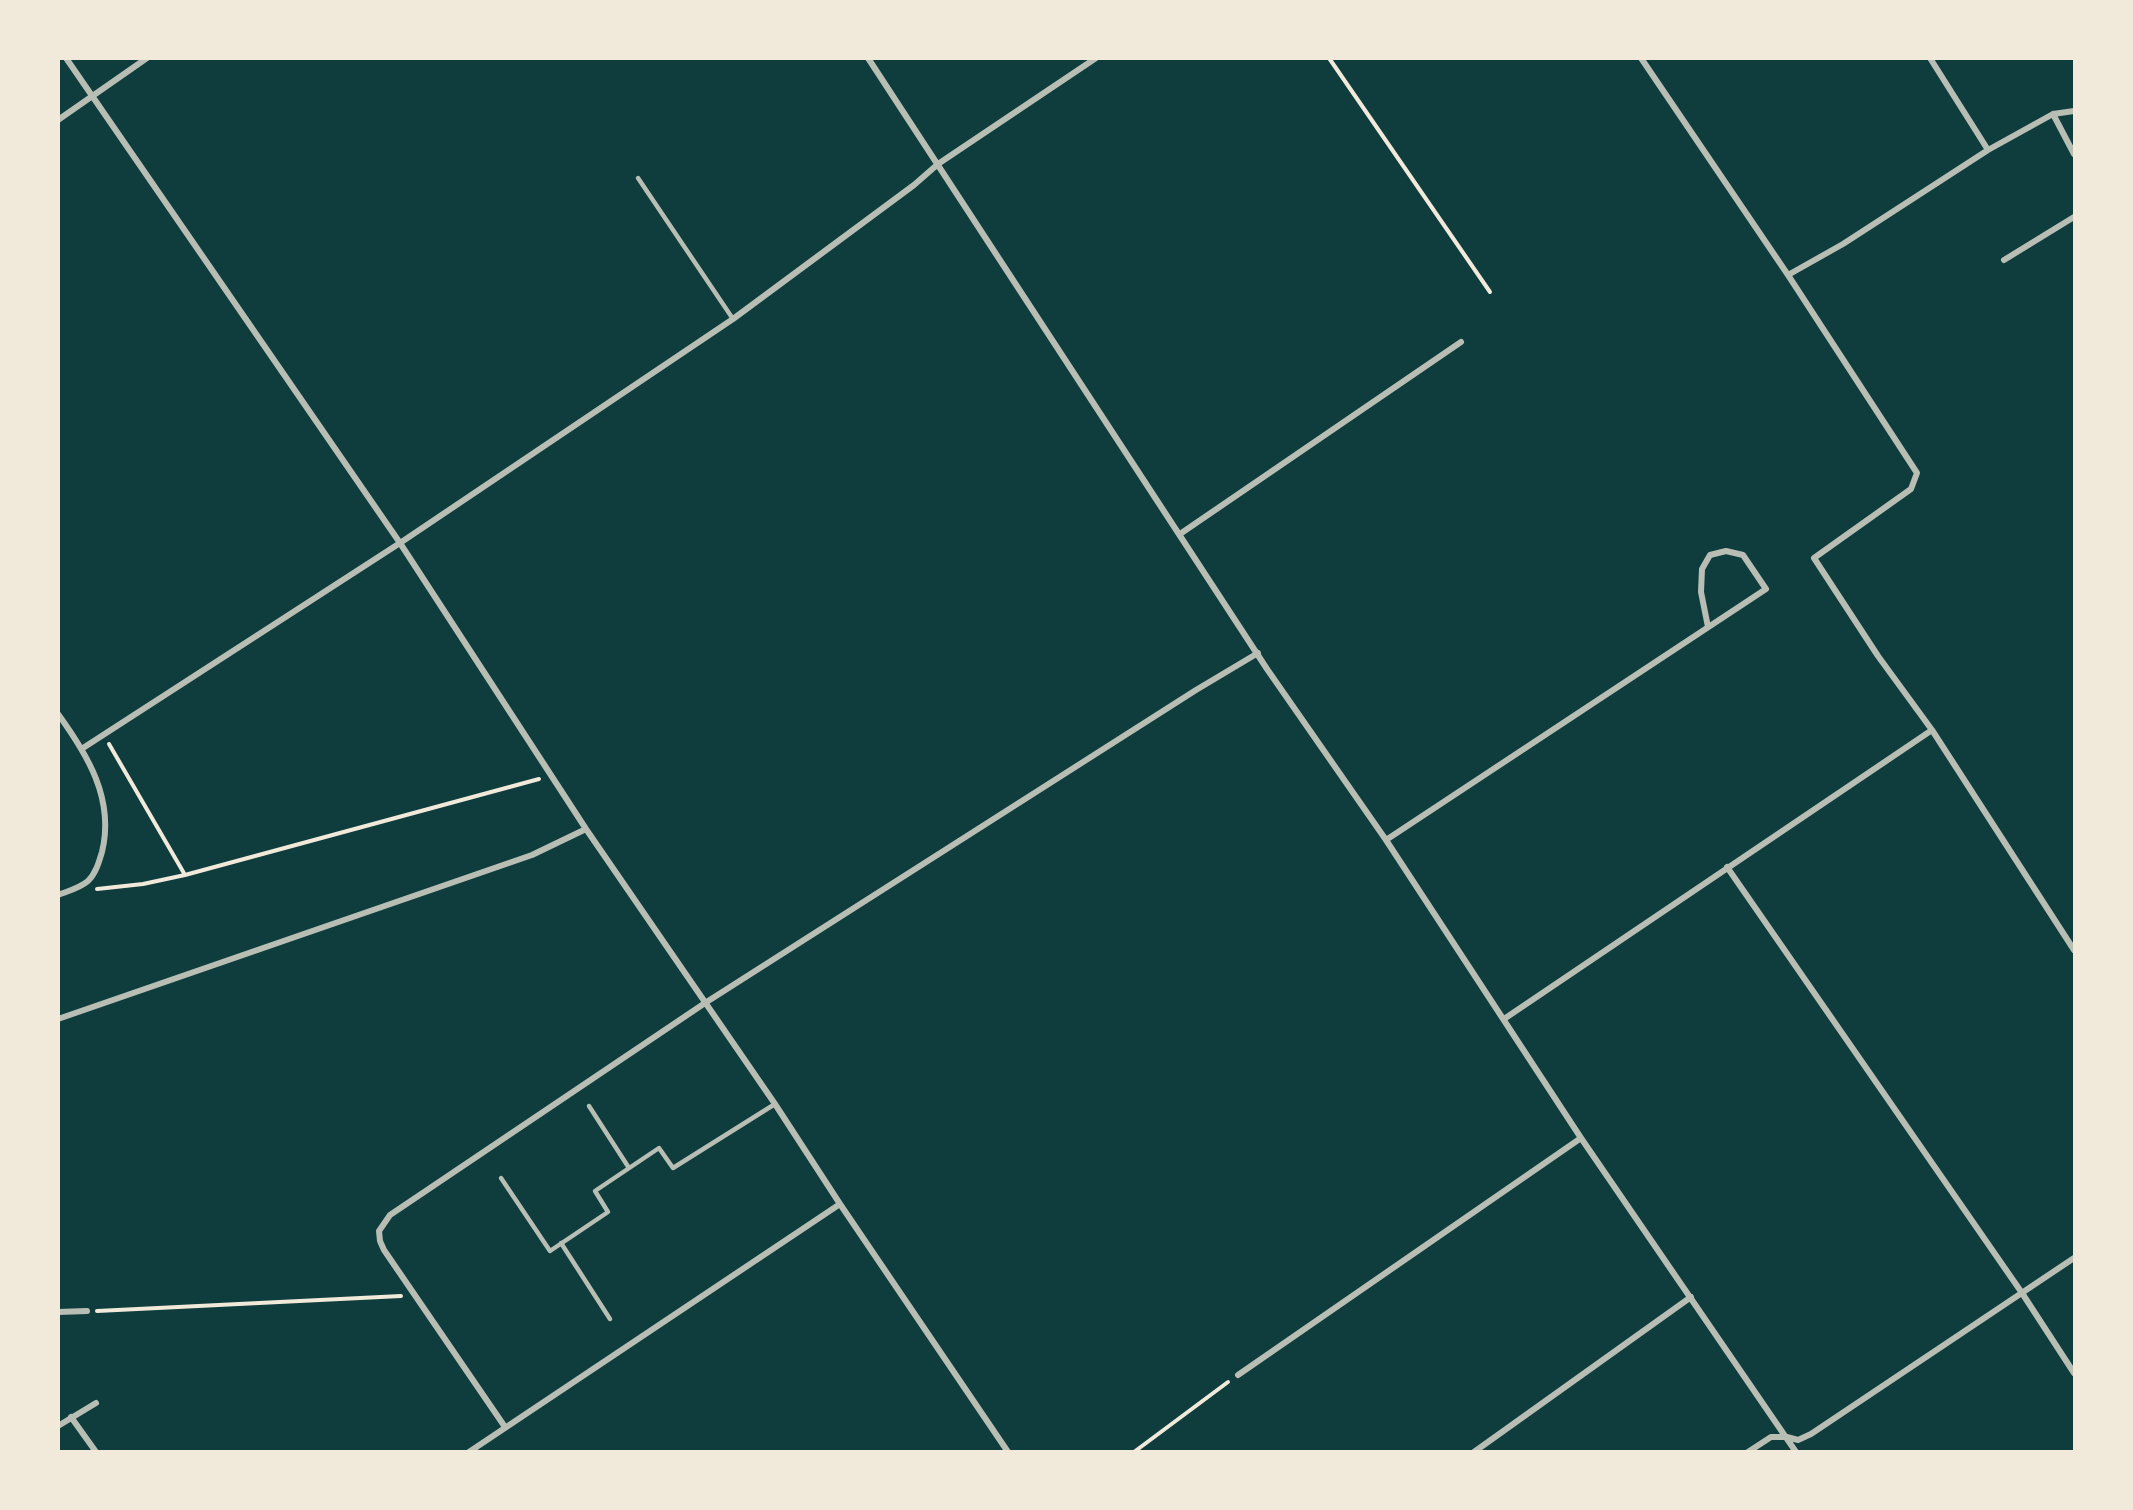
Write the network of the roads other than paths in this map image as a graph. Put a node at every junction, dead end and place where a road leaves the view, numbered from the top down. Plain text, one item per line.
1 (66, 58) edge
2 (147, 58) edge
3 (868, 58) edge
4 (1096, 58) edge
5 (1930, 58) edge
6 (1644, 60) edge
7 (93, 97) junction
8 (2074, 111) edge
9 (2053, 114) junction
10 (58, 120) edge
11 (1988, 150) junction
12 (2074, 154) edge
13 (938, 164) junction
14 (638, 178) dead end
15 (2074, 217) edge
16 (2004, 260) dead end
17 (1788, 275) junction
18 (733, 319) junction
19 (1461, 342) dead end
20 (1180, 534) junction
21 (400, 543) junction
22 (1708, 627) junction
23 (1258, 653) junction
24 (58, 714) edge
25 (1932, 730) junction
26 (83, 748) junction
27 (586, 829) junction
28 (1386, 840) junction
29 (1727, 867) junction
30 (58, 896) edge
31 (2074, 950) edge
32 (705, 1004) junction
33 (58, 1019) edge
34 (1504, 1019) junction
35 (775, 1104) junction
36 (589, 1106) dead end
37 (1581, 1138) junction
38 (629, 1168) junction
39 (501, 1178) dead end
40 (840, 1204) junction
41 (561, 1243) junction
42 (2074, 1258) edge
43 (2022, 1293) junction
44 (1691, 1297) junction
45 (87, 1311) road end
46 (58, 1312) edge
47 (610, 1319) dead end
48 (2074, 1373) edge
49 (1238, 1375) road end
50 (96, 1403) dead end
51 (71, 1417) junction
52 (58, 1426) edge
53 (505, 1427) junction
54 (1787, 1437) junction
55 (96, 1452) edge
56 (469, 1452) edge
57 (1008, 1452) edge
58 (1474, 1452) edge
59 (1748, 1452) edge
60 (1796, 1452) edge

1 - 7 street
2 - 7 street
3 - 13 street
4 - 13 street
5 - 11 street
6 - 17 street
7 - 10 street
7 - 21 street
8 - 9 street
9 - 11 street
9 - 12 street
11 - 17 street
13 - 18 street
13 - 20 street
14 - 18 lane
15 - 16 street
17 - 25 street
18 - 21 street
19 - 20 street
20 - 23 street
21 - 26 street
21 - 27 street
22 - 22 street
22 - 28 street
23 - 28 street
23 - 32 street
24 - 26 street
25 - 29 street
25 - 31 street
26 - 30 street
27 - 32 street
27 - 33 street
28 - 34 street
29 - 34 street
29 - 43 street
32 - 35 street
32 - 53 street
34 - 37 street
35 - 38 lane
35 - 40 street
36 - 38 lane
37 - 44 street
37 - 49 street
38 - 41 lane
39 - 41 lane
40 - 53 street
40 - 57 street
41 - 47 lane
42 - 43 street
43 - 48 street
43 - 54 street
44 - 54 street
44 - 58 street
45 - 46 street
50 - 51 street
51 - 52 street
51 - 55 street
53 - 56 street
54 - 59 street
54 - 60 street

